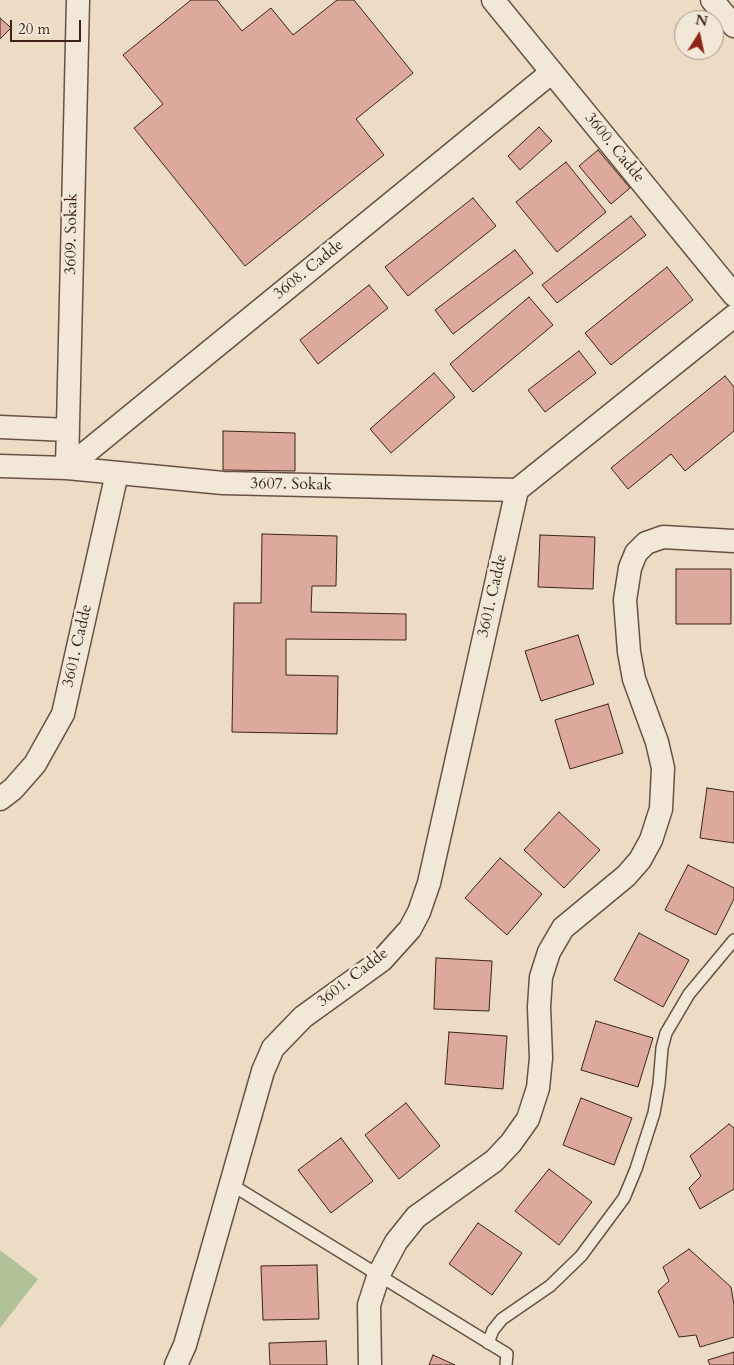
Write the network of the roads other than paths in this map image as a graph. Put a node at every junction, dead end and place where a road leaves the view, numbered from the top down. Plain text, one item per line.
1 (78, 0) edge
2 (493, 0) edge
3 (712, 0) edge
4 (734, 26) edge
5 (552, 72) junction
6 (734, 295) edge
7 (734, 316) edge
8 (0, 427) edge
9 (68, 430) junction
10 (0, 466) edge
11 (67, 468) junction
12 (117, 473) junction
13 (517, 490) junction
14 (734, 541) edge
15 (0, 799) edge
16 (734, 940) edge
17 (232, 1185) junction
18 (379, 1274) junction
19 (488, 1343) junction
20 (176, 1365) edge
21 (370, 1365) edge
22 (506, 1365) edge

1 - 9 street, 3609. Sokak
2 - 5 street, 3600. Cadde
3 - 4 street
5 - 6 street, 3600. Cadde
5 - 11 street, 3608. Cadde
7 - 13 street
8 - 9 street
9 - 11 street, 3609. Sokak
10 - 11 street, 3607. Sokak
11 - 12 street, 3607. Sokak
12 - 13 street, 3607. Sokak
12 - 15 street, 3601. Cadde
13 - 17 street, 3601. Cadde
14 - 18 street
16 - 19 lane
17 - 18 lane
17 - 20 street, 3601. Cadde
18 - 19 lane
18 - 21 street
19 - 22 lane

